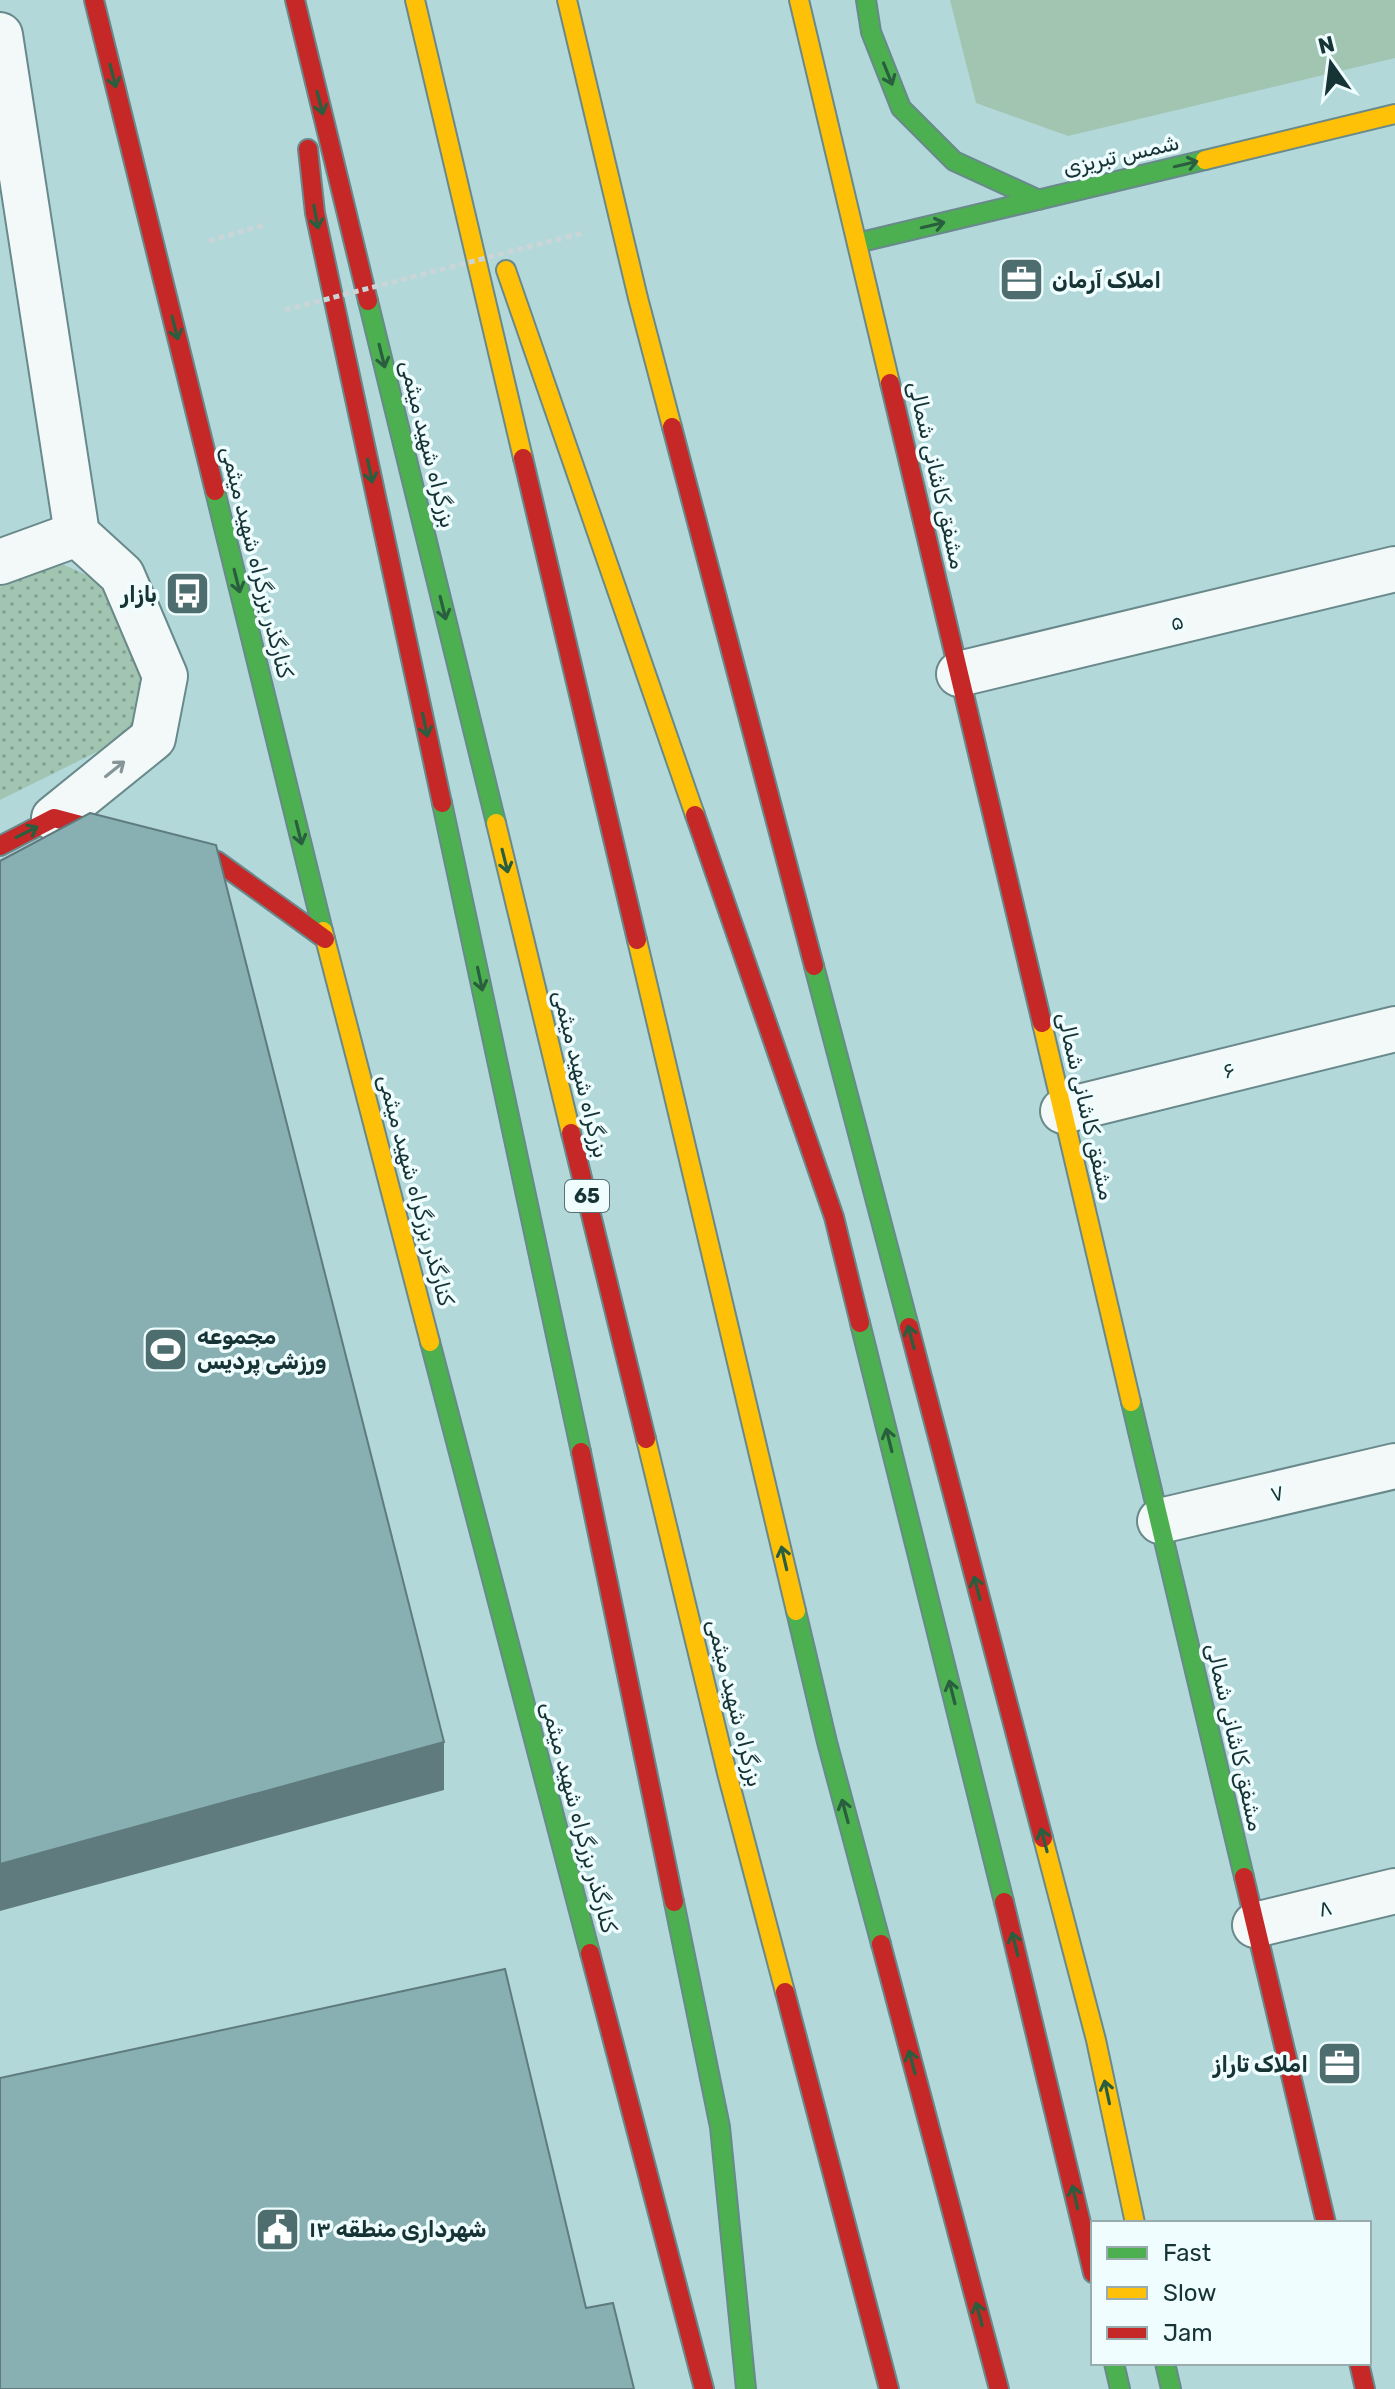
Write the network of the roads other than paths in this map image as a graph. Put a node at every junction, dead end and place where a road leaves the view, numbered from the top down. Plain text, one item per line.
1 (94, 0) edge
2 (293, 0) edge
3 (417, 0) edge
4 (567, 0) edge
5 (799, 0) edge
6 (866, 0) edge
7 (0, 35) edge
8 (303, 106) dead end
9 (1395, 114) edge
10 (306, 137) dead end
11 (472, 163) dead end
12 (1039, 200) junction
13 (857, 243) junction
14 (500, 253) dead end
15 (77, 534) junction
16 (0, 562) edge
17 (1395, 569) edge
18 (959, 674) junction
19 (54, 818) junction
20 (0, 846) edge
21 (325, 939) junction
22 (1395, 1029) edge
23 (1063, 1111) junction
24 (1395, 1466) edge
25 (1160, 1521) junction
26 (1395, 1891) edge
27 (1255, 1925) junction
28 (1135, 2221) edge
29 (1326, 2221) edge
30 (1091, 2264) edge
31 (1114, 2365) edge
32 (1165, 2365) edge
33 (1359, 2365) edge
34 (704, 2389) edge
35 (746, 2389) edge
36 (889, 2389) edge
37 (999, 2389) edge
38 (1120, 2389) edge
39 (1171, 2389) edge
40 (1365, 2389) edge

1 -> 21 main road, کنارگذر بزرگراه شهید میثمی
2 - 8 main road
2 -> 36 main road, بزرگراه شهید میثمی / 65
3 - 11 main road
37 -> 3 main road
28 -> 4 main road
5 - 13 main road, مشفق کاشانی شمالی
6 -> 12 main road
7 - 15 street
12 -> 9 main road, شمس تبریزی
10 -> 35 main road
13 -> 12 main road, شمس تبریزی
13 - 18 main road, مشفق کاشانی شمالی
30 -> 14 main road
15 - 16 street
19 -> 15 street
17 - 18 street, ۵
18 - 23 main road, مشفق کاشانی شمالی
20 -> 19 main road
19 - 21 main road
21 - 34 main road, کنارگذر بزرگراه شهید میثمی
22 - 23 street, ۶
23 - 25 main road, مشفق کاشانی شمالی
24 - 25 street, ۷
25 - 27 main road, مشفق کاشانی شمالی
26 - 27 street, ۸
27 - 29 main road, مشفق کاشانی شمالی
31 - 38 main road
32 - 39 main road
33 - 40 main road

